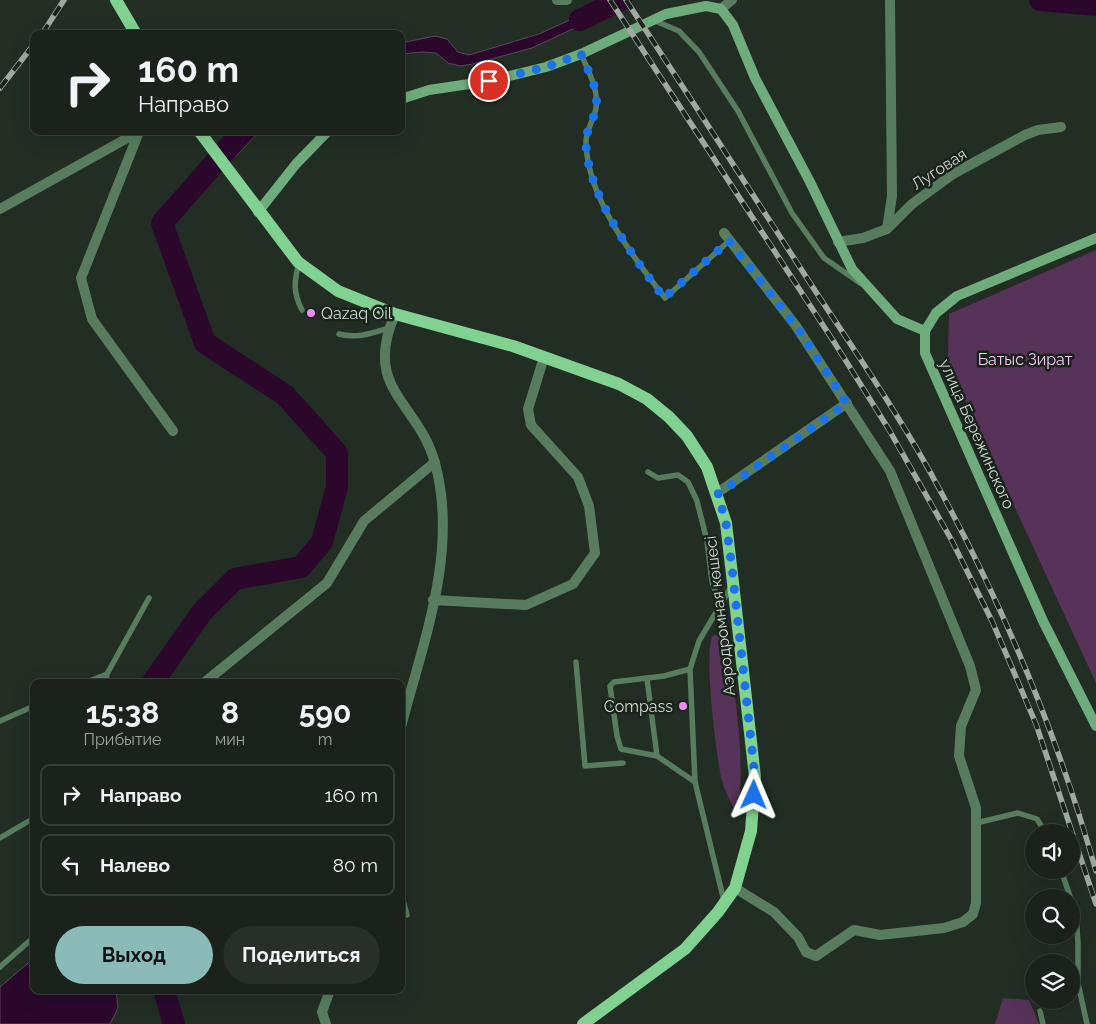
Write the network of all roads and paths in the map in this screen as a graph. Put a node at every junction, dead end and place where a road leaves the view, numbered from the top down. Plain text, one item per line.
1 (116, 0) edge
2 (557, 0) edge
3 (566, 0) edge
4 (732, 0) edge
5 (890, 0) edge
6 (722, 4) edge
7 (653, 20) junction
8 (134, 30) edge
9 (581, 54) junction
10 (405, 97) edge
11 (1061, 127) dead end
12 (132, 135) edge
13 (137, 135) edge
14 (202, 135) edge
15 (324, 135) edge
16 (0, 209) edge
17 (258, 212) junction
18 (887, 229) junction
19 (727, 237) joint
20 (1096, 238) edge
21 (838, 242) junction
22 (299, 263) junction
23 (871, 290) junction
24 (302, 310) dead end
25 (395, 314) junction
26 (389, 328) junction
27 (925, 331) junction
28 (339, 334) dead end
29 (544, 357) junction
30 (847, 403) junction
31 (173, 431) dead end
32 (435, 462) junction
33 (648, 472) dead end
34 (718, 494) junction
35 (733, 583) junction
36 (149, 598) dead end
37 (434, 600) junction
38 (720, 604) junction
39 (576, 662) dead end
40 (690, 669) junction
41 (107, 674) junction
42 (94, 679) edge
43 (106, 679) edge
44 (209, 679) edge
45 (647, 679) junction
46 (30, 708) edge
47 (405, 712) edge
48 (0, 721) edge
49 (1096, 726) edge
50 (657, 756) junction
51 (623, 762) dead end
52 (695, 782) junction
53 (30, 820) edge
54 (976, 823) junction
55 (1040, 824) edge
56 (0, 838) edge
57 (1064, 879) edge
58 (734, 888) junction
59 (725, 903) junction
60 (405, 908) edge
61 (407, 915) dead end
62 (30, 941) edge
63 (0, 967) edge
64 (329, 994) edge
65 (1040, 1011) dead end
66 (326, 1024) edge
67 (583, 1024) edge
68 (1044, 1024) edge
69 (1087, 1024) edge

1 - 8 main road
2 - 3 street
4 - 6 street
5 - 18 street
6 - 7 main road
6 - 21 main road
7 - 9 main road
7 - 23 lane
9 - 10 main road
9 - 19 lane
11 - 18 street, Луговая
12 - 16 street
13 - 31 street
14 - 17 main road, Аэродромная көшесі
15 - 17 main road
17 - 22 main road, Аэродромная көшесі
18 - 21 street, Луговая
19 - 30 street
20 - 27 main road
21 - 23 main road
22 - 24 lane
22 - 25 main road, Аэродромная көшесі
23 - 27 main road
25 - 26 street
25 - 29 main road, Аэродромная көшесі
26 - 28 lane
26 - 32 street
27 - 49 main road, улица Бережинского
29 - 34 main road, Аэродромная көшесі
29 - 37 street
30 - 34 street
30 - 54 street
32 - 37 street
32 - 44 street
33 - 38 lane
34 - 35 main road, Аэродромная көшесі
35 - 38 lane
35 - 58 main road, Аэродромная көшесі
36 - 41 lane
37 - 47 street
38 - 40 lane
39 - 51 lane
40 - 45 lane
40 - 52 lane
41 - 42 lane
41 - 43 lane
45 - 50 lane
45 - 50 lane
46 - 48 lane
50 - 52 lane
52 - 59 lane
53 - 56 lane
54 - 55 lane
54 - 58 street
57 - 69 lane
58 - 59 main road, Аэродромная көшесі
59 - 67 main road, Аэродромная көшесі
60 - 61 lane
62 - 63 lane
64 - 66 street
65 - 68 lane

